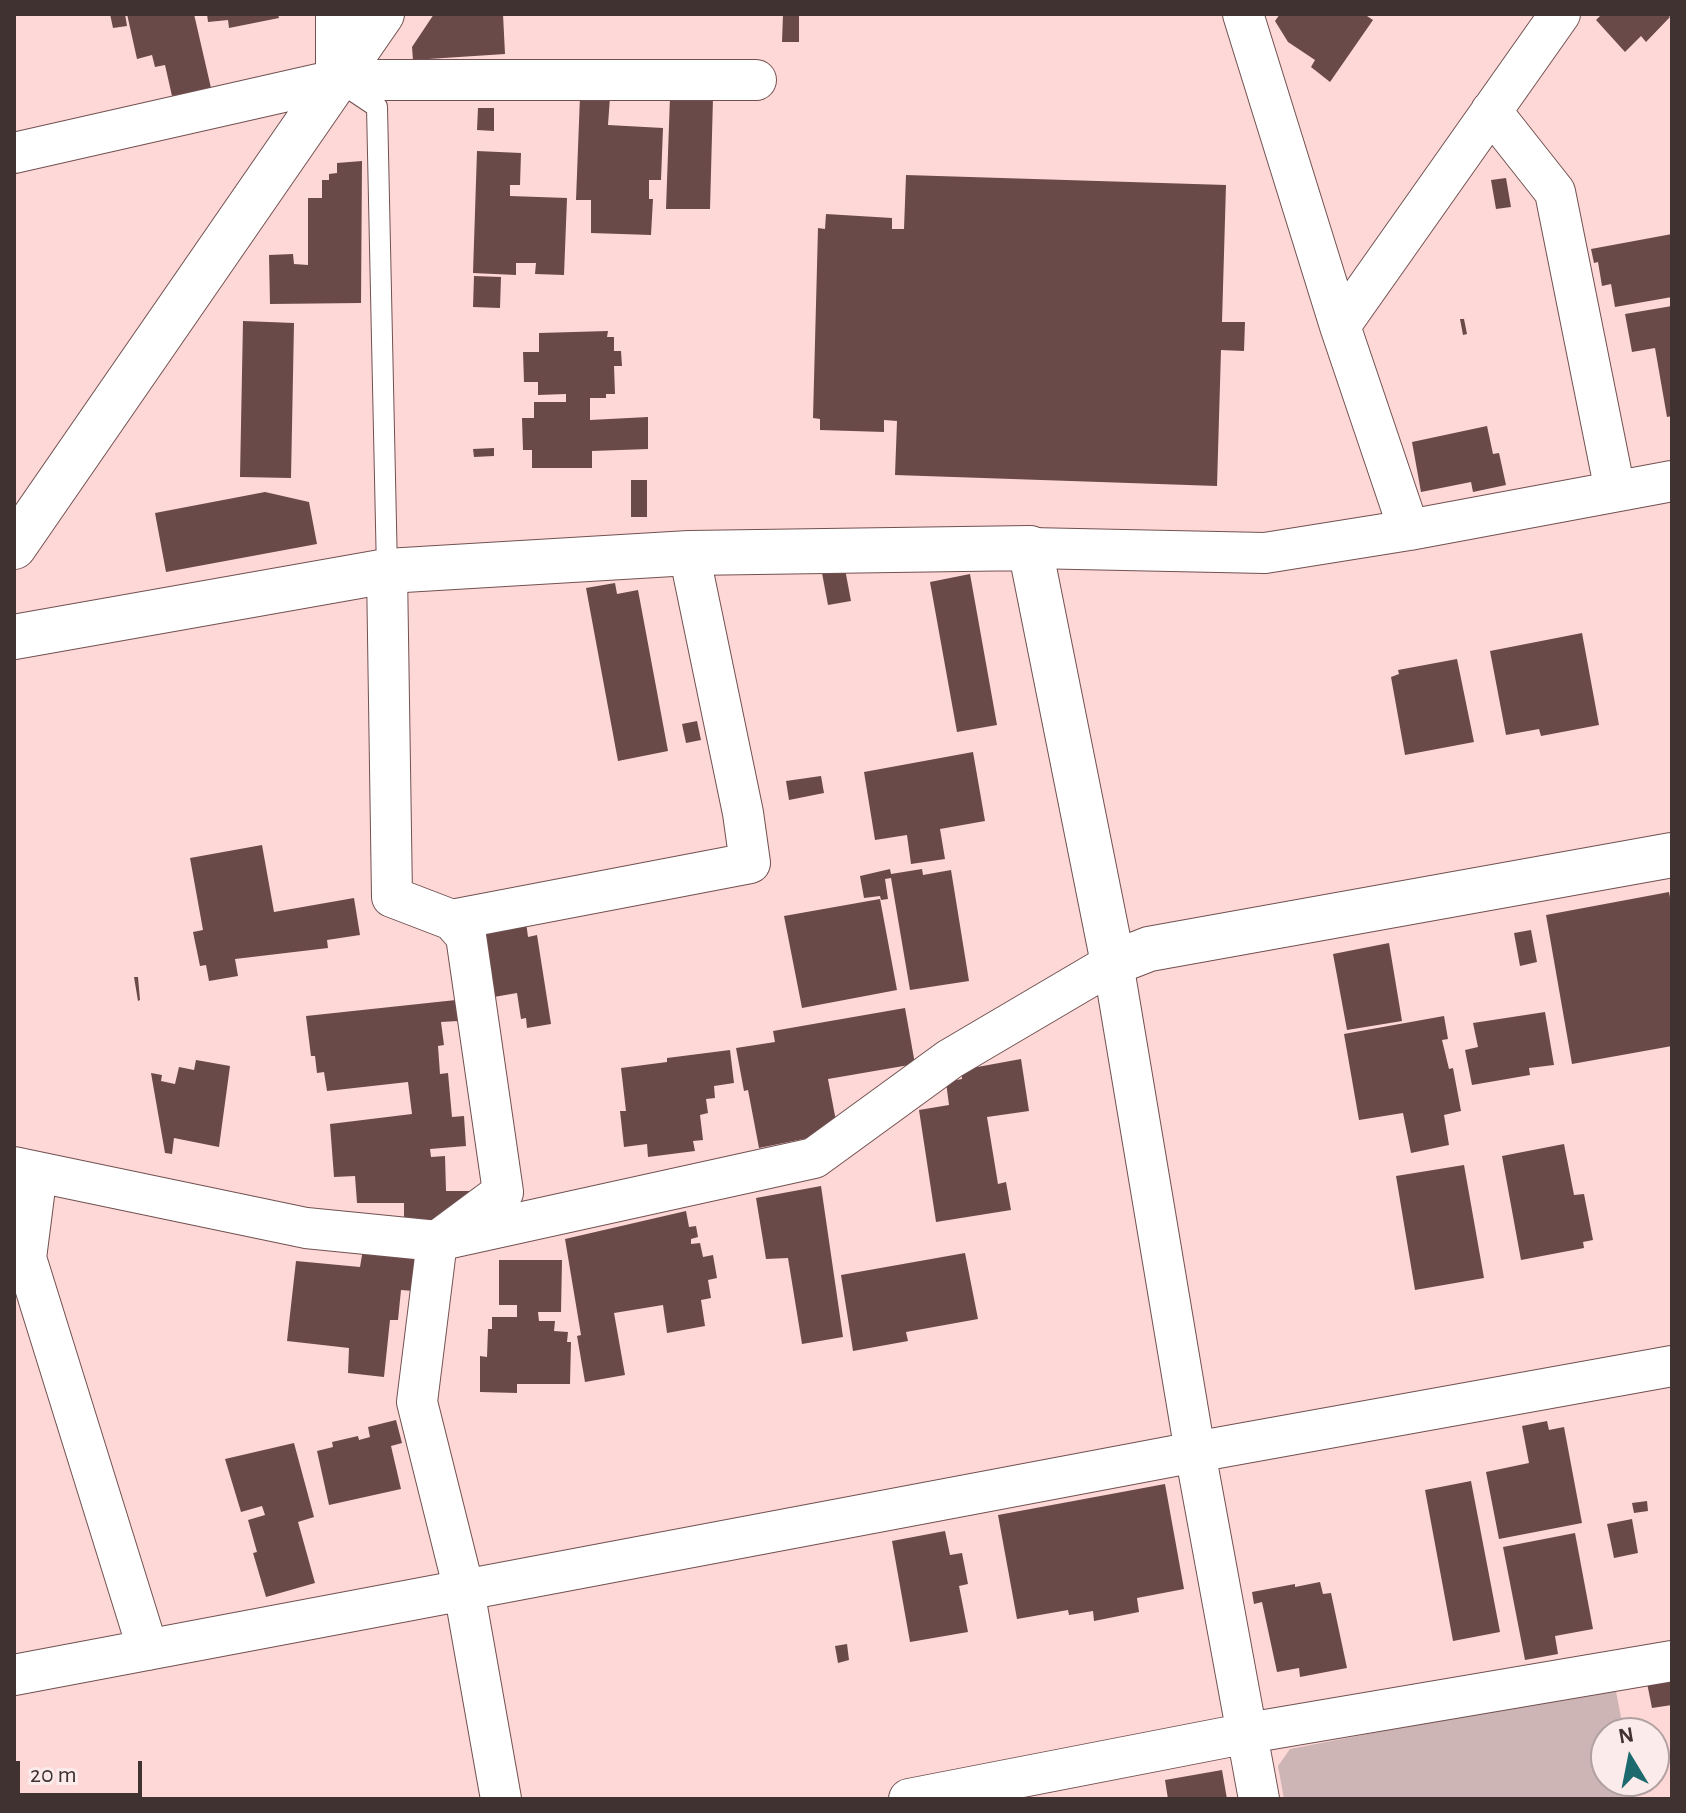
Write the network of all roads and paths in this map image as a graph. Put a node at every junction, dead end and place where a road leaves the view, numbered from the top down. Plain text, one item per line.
1 (336, 14) edge
2 (382, 14) edge
3 (1243, 14) edge
4 (1560, 14) edge
5 (336, 80) junction
6 (756, 80) dead end
7 (1491, 111) junction
8 (14, 153) edge
9 (1340, 326) junction
10 (1672, 481) edge
11 (1615, 491) junction
12 (1409, 530) junction
13 (14, 547) edge
14 (1030, 548) junction
15 (689, 553) junction
16 (387, 571) junction
17 (14, 637) edge
18 (1672, 855) edge
19 (452, 920) junction
20 (1113, 963) junction
21 (26, 1169) edge
22 (437, 1241) junction
23 (1672, 1366) edge
24 (1195, 1452) junction
25 (464, 1590) junction
26 (148, 1650) junction
27 (1672, 1661) edge
28 (14, 1675) edge
29 (1248, 1733) junction
30 (501, 1799) edge
31 (909, 1799) edge
32 (1259, 1799) edge

1 - 5 street
2 - 5 street
3 - 9 street
4 - 7 street
5 - 6 street
5 - 8 street
5 - 13 street
5 - 16 lane
7 - 9 street
7 - 11 street
9 - 12 street
10 - 11 street
11 - 12 street
12 - 14 street
14 - 15 street
14 - 20 street
15 - 16 street
15 - 19 street
16 - 17 street
16 - 19 street
18 - 20 street
19 - 22 street
20 - 22 street
20 - 24 street
21 - 22 street
21 - 26 street
22 - 25 street
23 - 24 street
24 - 25 street
24 - 29 street
25 - 26 street
25 - 30 street
26 - 28 street
27 - 29 street
29 - 31 street
29 - 32 street

